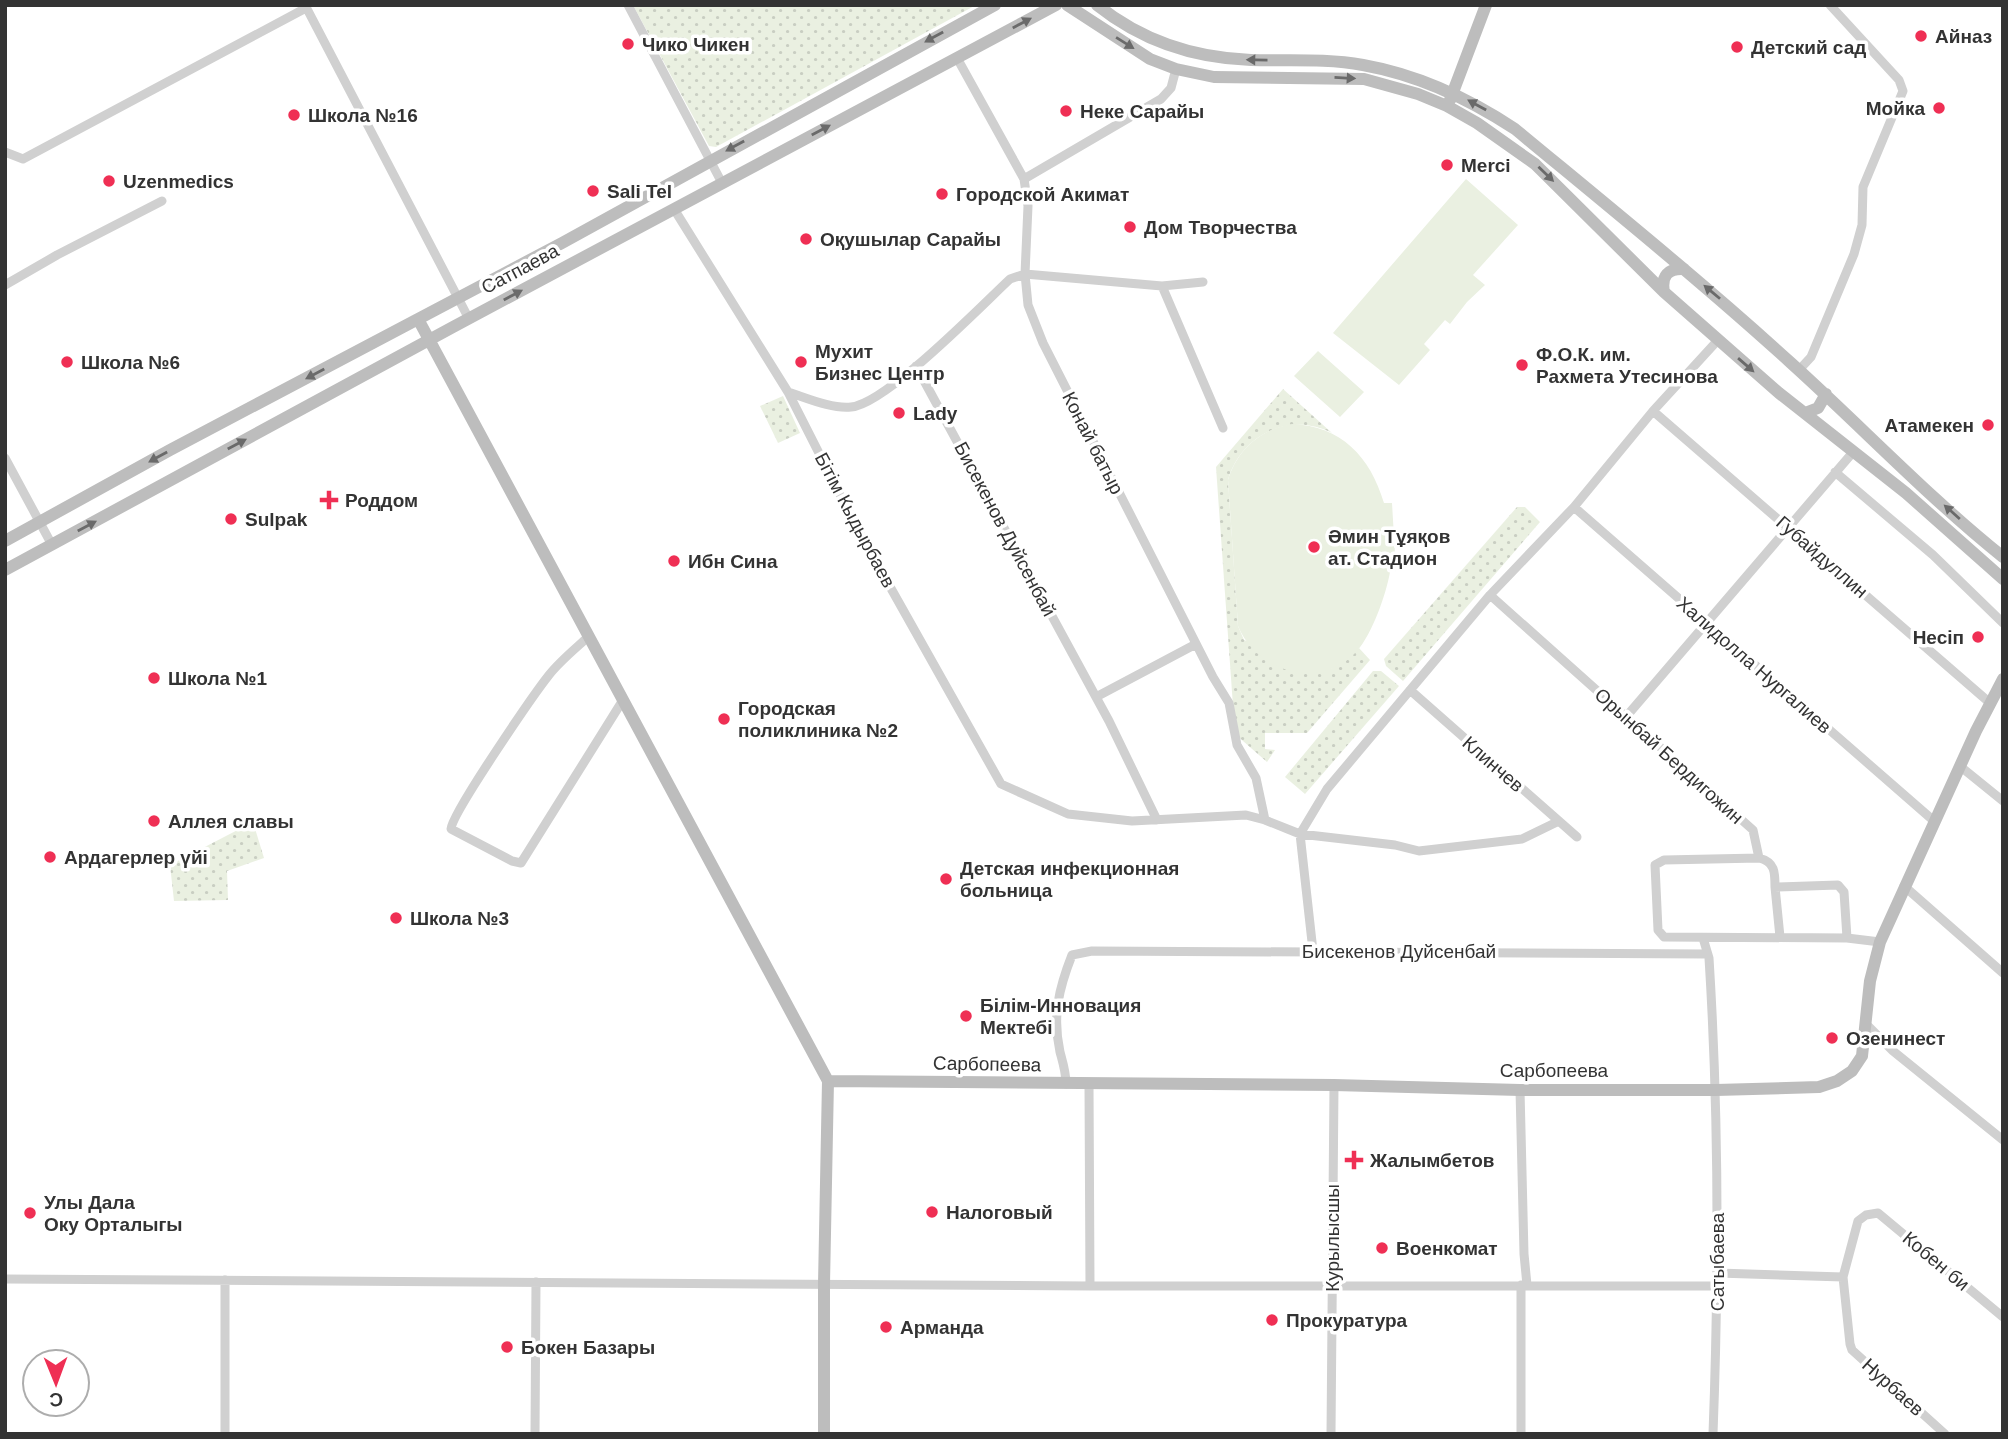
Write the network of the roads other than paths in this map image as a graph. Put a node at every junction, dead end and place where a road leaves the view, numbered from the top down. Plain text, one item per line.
1 (628, 5) edge
2 (995, 5) edge
3 (1056, 5) edge
4 (1068, 5) edge
5 (1097, 5) edge
6 (1486, 5) edge
7 (1830, 5) edge
8 (306, 6) edge
9 (957, 58) junction
10 (1176, 69) junction
11 (1454, 92) junction
12 (1447, 106) junction
13 (5, 152) edge
14 (710, 160) junction
15 (1024, 179) junction
16 (722, 183) junction
17 (162, 201) dead end
18 (674, 209) junction
19 (616, 212) junction
20 (629, 233) junction
21 (1684, 269) junction
22 (1025, 274) junction
23 (1203, 282) dead end
24 (5, 285) edge
25 (1162, 286) junction
26 (1664, 292) junction
27 (458, 298) junction
28 (418, 318) junction
29 (469, 319) junction
30 (429, 340) junction
31 (1718, 340) junction
32 (916, 366) junction
33 (1799, 370) junction
34 (788, 392) junction
35 (1826, 394) junction
36 (1653, 411) junction
37 (1805, 413) junction
38 (1223, 428) dead end
39 (1854, 451) junction
40 (5, 458) edge
41 (1835, 472) junction
42 (1574, 507) junction
43 (40, 523) junction
44 (1787, 527) junction
45 (5, 541) edge
46 (52, 545) junction
47 (2003, 557) edge
48 (5, 570) edge
49 (2003, 579) edge
50 (1490, 595) junction
51 (1706, 623) junction
52 (2003, 623) edge
53 (588, 637) junction
54 (1196, 644) junction
55 (2003, 679) edge
56 (1410, 690) junction
57 (1096, 697) junction
58 (622, 700) junction
59 (1990, 703) junction
60 (1625, 718) junction
61 (1961, 767) junction
62 (2003, 801) edge
63 (1157, 820) junction
64 (1265, 820) junction
65 (1559, 821) junction
66 (1934, 821) junction
67 (1300, 834) junction
68 (1577, 837) dead end
69 (1759, 858) junction
70 (1904, 886) junction
71 (1775, 887) junction
72 (1780, 937) junction
73 (1703, 938) junction
74 (1847, 938) junction
75 (1880, 942) junction
76 (1313, 951) junction
77 (1706, 954) junction
78 (2003, 973) edge
79 (1866, 1024) junction
80 (828, 1081) junction
81 (1066, 1084) junction
82 (1089, 1084) junction
83 (1334, 1085) junction
84 (1520, 1090) junction
85 (1716, 1090) junction
86 (2003, 1140) edge
87 (1866, 1215) joint
88 (1718, 1273) junction
89 (1843, 1277) junction
90 (5, 1279) edge
91 (225, 1280) junction
92 (536, 1282) junction
93 (824, 1284) junction
94 (1332, 1285) junction
95 (1524, 1285) junction
96 (1090, 1286) junction
97 (1718, 1286) junction
98 (2003, 1317) edge
99 (225, 1434) edge
100 (535, 1434) edge
101 (824, 1434) edge
102 (1331, 1434) edge
103 (1521, 1434) edge
104 (1713, 1434) edge
105 (1945, 1434) edge

1 - 14 street
2 -> 14 street, Сатпаева
9 -> 3 street, Сатпаева
4 -> 10 street
11 -> 5 street
6 - 11 street
7 - 33 street
8 - 13 street
8 - 27 street
9 - 15 street, Конай батыр
16 -> 9 street, Сатпаева
10 -> 12 street
10 - 15 street
11 - 12 street
21 -> 11 street
12 -> 26 street
14 - 16 street
14 - 19 street, Сатпаева
15 - 22 street, Конай батыр
16 - 18 street, Сатпаева
17 - 24 street
18 - 20 street, Сатпаева
18 - 34 street, Бiтiм Кыдырбаев
19 - 20 street
19 - 27 street, Сатпаева
29 -> 20 street, Сатпаева
21 - 26 street
33 -> 21 street
22 - 25 street
22 - 32 street
22 - 54 street, Конай батыр
23 - 25 street
25 - 38 street
26 - 31 street
27 - 28 street, Сатпаева
27 - 29 street
28 - 30 street
28 -> 43 street, Сатпаева
29 - 30 street, Сатпаева
46 -> 30 street, Сатпаева
30 - 53 street
31 - 36 street
31 -> 37 street
32 - 34 street
32 - 57 street, Бисекенов Дуйсенбай
33 - 35 street
34 - 63 street, Бiтiм Кыдырбаев
35 - 37 street
47 -> 35 street
36 - 42 street
36 - 44 street, Губайдуллин
37 - 39 street
39 - 41 street
39 - 49 street
40 - 43 street
41 - 44 street
41 - 52 street
42 - 50 street
42 - 51 street, Халидолла Нургалиев
43 - 45 street, Сатпаева
43 - 46 street
44 - 51 street
44 - 59 street, Губайдуллин
46 - 48 street, Сатпаева
50 - 56 street
50 - 60 street, Орынбай Бердигожин
51 - 60 street
51 - 66 street, Халидолла Нургалиев
53 - 58 street
53 - 58 street
54 - 57 street
54 - 64 street, Конай батыр
55 - 59 street, Сарбопеева
56 - 65 street, Клинчев
56 - 67 street
57 - 63 street, Бисекенов Дуйсенбай
58 - 80 street
59 - 61 street, Сарбопеева
60 - 69 street, Орынбай Бердигожин
61 - 62 street
61 - 66 street, Сарбопеева
63 - 64 street, Бiтiм Кыдырбаев
64 - 67 street, Бiтiм Кыдырбаев
65 - 67 street, Бiтiм Кыдырбаев
65 - 68 street, Клинчев
66 - 70 street, Сарбопеева
67 - 76 street
69 - 71 street, Орынбай Бердигожин
69 - 73 street
70 - 75 street, Сарбопеева
70 - 78 street
71 - 72 street
71 - 74 street
72 - 73 street
72 - 74 street
73 - 77 street, Сатыбаева
74 - 75 street
75 - 79 street, Сарбопеева
76 - 77 street, Бисекенов Дуйсенбай
76 - 81 street, Бисекенов Дуйсенбай
77 - 85 street, Сатыбаева
79 - 85 street, Сарбопеева
79 - 86 street
80 - 81 street, Сарбопеева
80 - 93 street
81 - 82 street, Сарбопеева
82 - 83 street, Сарбопеева
82 - 96 street
83 - 84 street, Сарбопеева
83 - 94 street, Курылысшы
84 - 85 street, Сарбопеева
84 - 95 street
85 - 88 street, Сатыбаева
87 - 89 street, Нурбаев
87 - 98 street, Кобен би
88 - 89 street
88 - 97 street, Сатыбаева
89 - 105 street, Нурбаев
90 - 91 street
91 - 92 street
91 - 99 street
92 - 93 street
92 - 100 street
93 - 96 street
93 - 101 street
94 - 95 street
94 - 96 street
94 - 102 street, Курылысшы
95 - 97 street
95 - 103 street
97 - 104 street, Сатыбаева

